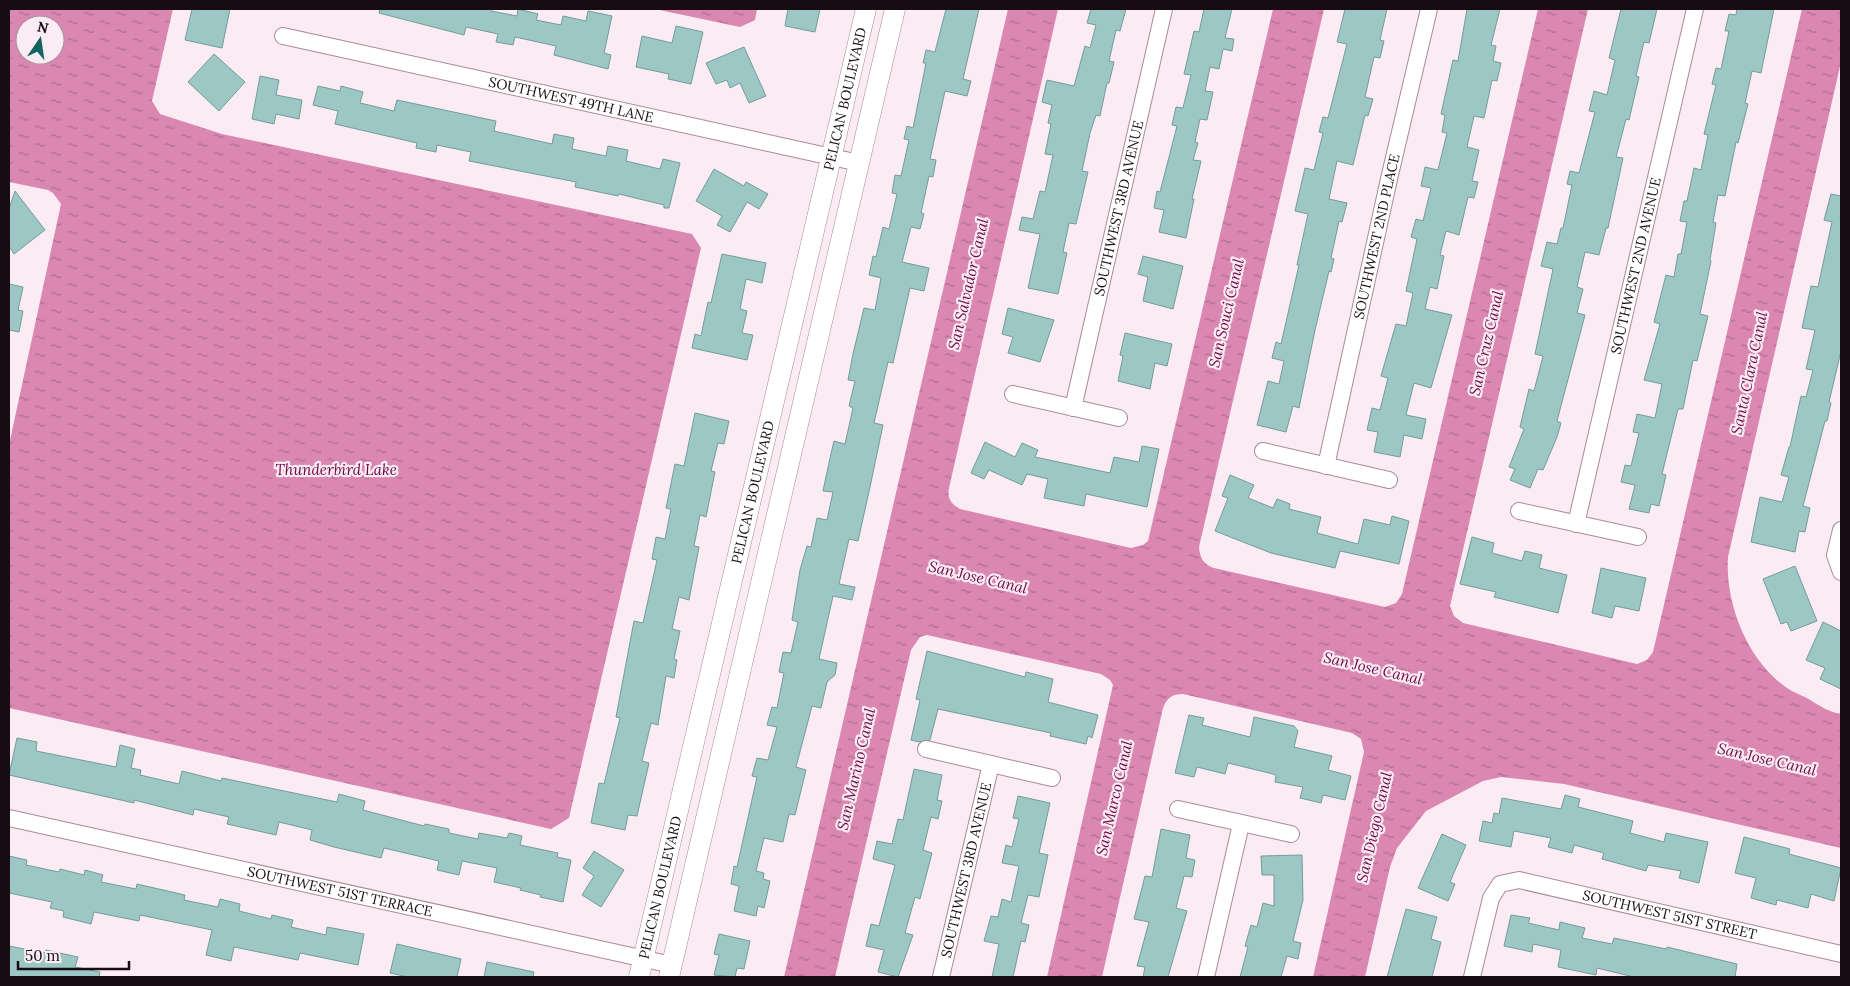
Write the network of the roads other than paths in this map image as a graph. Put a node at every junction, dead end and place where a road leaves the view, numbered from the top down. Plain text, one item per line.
1 (866, 9) edge
2 (895, 9) edge
3 (1164, 9) edge
4 (1429, 9) edge
5 (1695, 9) edge
6 (283, 36) dead end
7 (831, 157) junction
8 (859, 163) junction
9 (1013, 394) dead end
10 (1073, 408) junction
11 (1119, 418) dead end
12 (1263, 451) dead end
13 (1326, 466) junction
14 (1388, 480) dead end
15 (1518, 511) dead end
16 (1576, 524) junction
17 (1841, 530) edge
18 (1638, 537) dead end
19 (742, 540) junction
20 (770, 546) junction
21 (1841, 572) edge
22 (926, 749) dead end
23 (991, 764) junction
24 (1052, 778) dead end
25 (1178, 809) dead end
26 (9, 818) edge
27 (1240, 824) junction
28 (1291, 834) dead end
29 (1841, 954) edge
30 (641, 968) edge
31 (670, 971) edge
32 (941, 977) edge
33 (1206, 977) edge
34 (1472, 977) edge

1 - 7 street, PELICAN BOULEVARD
2 - 8 street, PELICAN BOULEVARD
3 - 10 street, SOUTHWEST 3RD AVENUE
4 - 13 street, SOUTHWEST 2ND PLACE
5 - 16 street, SOUTHWEST 2ND AVENUE
6 - 7 street, SOUTHWEST 49TH LANE
7 - 8 street, SOUTHWEST 49TH LANE
7 - 19 street, PELICAN BOULEVARD
8 - 20 street, PELICAN BOULEVARD
9 - 10 street
10 - 11 street
12 - 13 street
13 - 14 street
15 - 16 street
16 - 18 street
17 - 21 street
19 - 20 street
19 - 30 street, PELICAN BOULEVARD
20 - 31 street, PELICAN BOULEVARD
22 - 23 street, SOUTHWEST 3RD AVENUE
23 - 24 street, SOUTHWEST 3RD AVENUE
23 - 32 street, SOUTHWEST 3RD AVENUE
25 - 27 street
26 - 30 street, SOUTHWEST 51ST TERRACE
27 - 28 street
27 - 33 street
29 - 34 street, SOUTHWEST 51ST STREET
30 - 31 street, SOUTHWEST 51ST TERRACE

